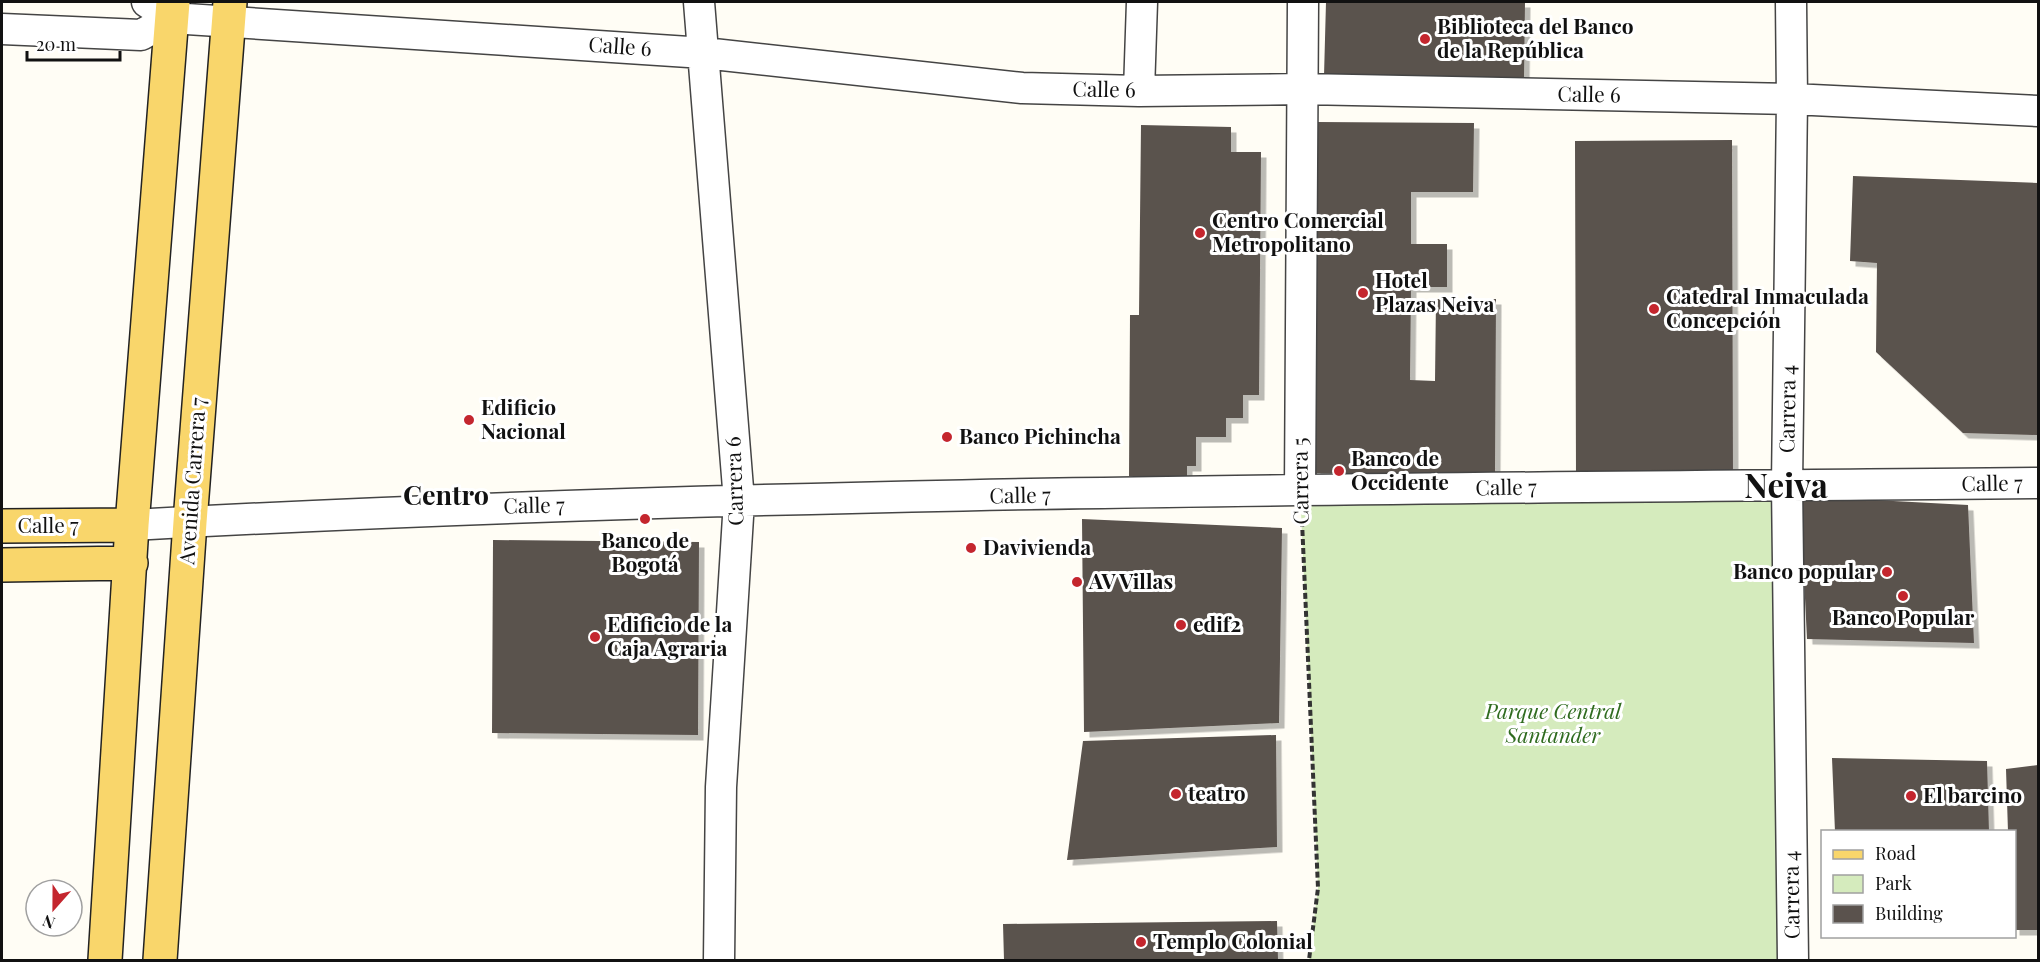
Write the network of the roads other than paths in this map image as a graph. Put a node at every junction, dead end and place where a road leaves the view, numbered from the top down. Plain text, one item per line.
1 (699, 2) edge
2 (1142, 2) edge
3 (1303, 2) edge
4 (1791, 2) edge
5 (164, 7) edge
6 (229, 12) edge
7 (2, 29) edge
8 (704, 52) junction
9 (1303, 89) junction
10 (1139, 91) junction
11 (1792, 99) junction
12 (2038, 111) edge
13 (2038, 483) edge
14 (1787, 486) junction
15 (1300, 490) junction
16 (739, 501) junction
17 (190, 522) junction
18 (132, 525) junction
19 (2, 526) edge
20 (131, 563) junction
21 (2, 565) edge
22 (105, 960) edge
23 (160, 960) edge
24 (719, 960) edge
25 (1793, 960) edge

1 - 8 street, Carrera 6
2 - 10 street
3 - 9 street, Carrera 5
4 - 11 street, Carrera 4
5 - 6 street, Calle 6
5 - 7 street
5 - 18 main road
6 - 8 street, Calle 6
6 - 17 main road, Avenida Carrera 7
8 - 10 street, Calle 6
8 - 16 street, Carrera 6
9 - 10 street, Calle 6
9 - 11 street, Calle 6
9 - 15 street, Carrera 5
11 - 12 street, Calle 6
11 - 14 street, Carrera 4
13 - 14 street, Calle 7
14 - 15 street, Calle 7
14 - 25 street, Carrera 4
15 - 16 street, Calle 7
16 - 17 street, Calle 7
16 - 24 street, Carrera 6
17 - 18 street, Calle 7
17 - 23 main road, Avenida Carrera 7
18 - 19 main road, Calle 7
18 - 20 main road
20 - 21 main road, Calle 7
20 - 22 main road

